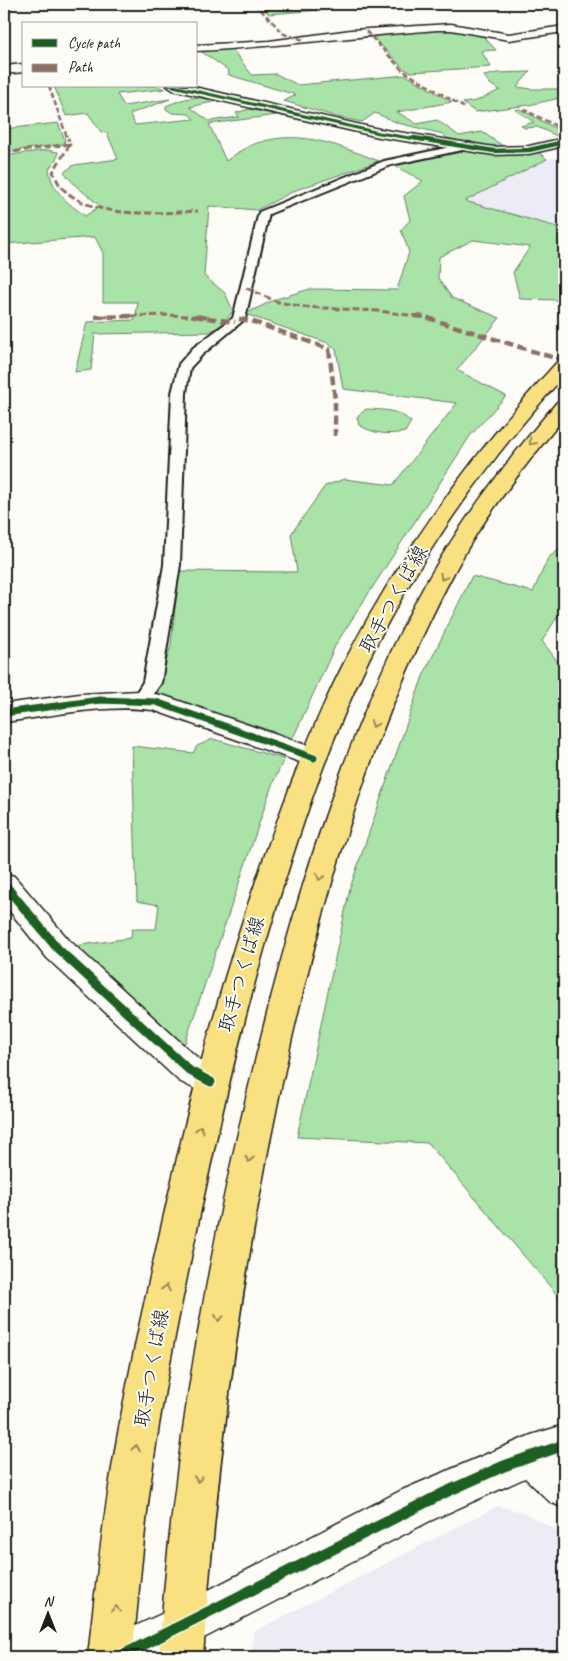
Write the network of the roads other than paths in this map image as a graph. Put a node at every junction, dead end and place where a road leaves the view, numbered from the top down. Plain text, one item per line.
1 (564, 29) edge
2 (198, 48) edge
3 (22, 68) edge
4 (4, 70) edge
5 (182, 88) edge
6 (564, 142) edge
7 (468, 146) junction
8 (564, 365) edge
9 (564, 406) edge
10 (142, 699) junction
11 (4, 713) edge
12 (314, 758) junction
13 (4, 884) edge
14 (211, 1082) junction
15 (548, 1450) edge
16 (564, 1488) edge
17 (182, 1642) edge
18 (110, 1657) edge
19 (119, 1657) edge

1 - 2 street
3 - 4 street
5 - 7 street
6 - 7 street
7 - 10 lane
8 - 12 main road, 取手つくば線
9 -> 17 main road, 取手つくば線
10 - 11 street
10 - 12 street
12 - 14 main road, 取手つくば線
13 - 14 street
18 -> 14 main road, 取手つくば線
15 - 16 street
15 - 17 street
17 - 19 street

